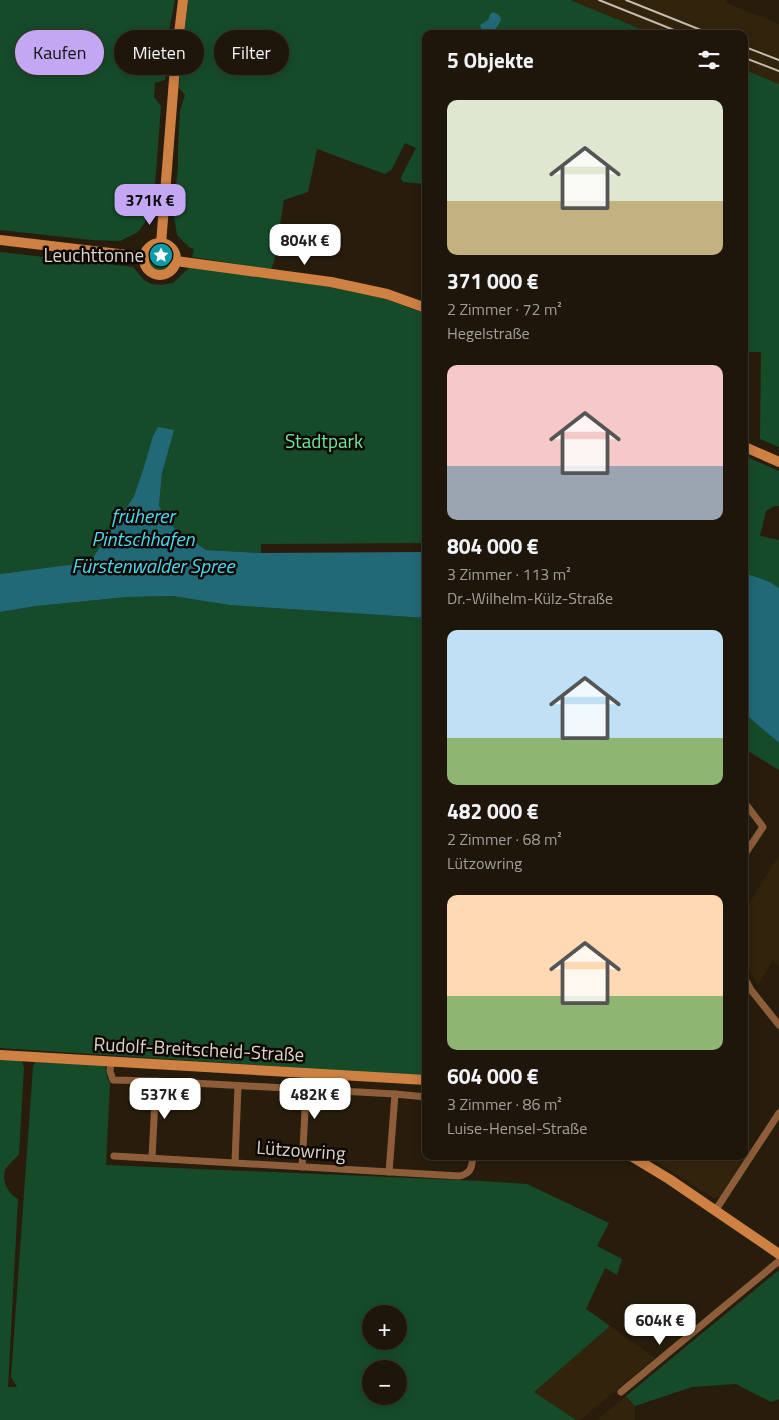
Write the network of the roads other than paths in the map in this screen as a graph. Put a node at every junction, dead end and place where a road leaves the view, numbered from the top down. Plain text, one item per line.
1 (183, 0) edge
2 (0, 240) edge
3 (161, 244) junction
4 (144, 257) junction
5 (176, 261) junction
6 (422, 307) edge
7 (748, 449) edge
8 (779, 462) edge
9 (748, 807) edge
10 (748, 849) edge
11 (748, 984) edge
12 (779, 1025) edge
13 (0, 1055) edge
14 (111, 1061) junction
15 (307, 1073) junction
16 (422, 1080) edge
17 (156, 1081) junction
18 (238, 1086) junction
19 (306, 1089) junction
20 (394, 1094) junction
21 (422, 1097) edge
22 (779, 1113) edge
23 (114, 1156) dead end
24 (152, 1157) junction
25 (473, 1160) edge
26 (638, 1160) edge
27 (234, 1162) junction
28 (302, 1167) junction
29 (388, 1172) junction
30 (715, 1211) junction
31 (779, 1254) edge
32 (779, 1261) edge
33 (621, 1392) dead end

1 - 3 main road
2 - 4 main road
3 - 4 main road
3 - 5 main road
4 - 5 main road
5 - 6 main road
7 - 8 main road
9 - 10 street
11 - 12 street
13 - 14 main road, Rudolf-Breitscheid-Straße
14 - 15 main road, Rudolf-Breitscheid-Straße
14 - 17 street
15 - 16 main road, Rudolf-Breitscheid-Straße
15 - 19 street
17 - 18 street
17 - 24 street
18 - 19 street
18 - 27 street
19 - 20 street
19 - 28 street
20 - 21 street
20 - 29 street
22 - 30 street
23 - 24 street, Lützowring
24 - 27 street, Lützowring
25 - 29 street, Lützowring
26 - 30 main road
27 - 28 street, Lützowring
28 - 29 street, Lützowring
30 - 31 main road
32 - 33 street

